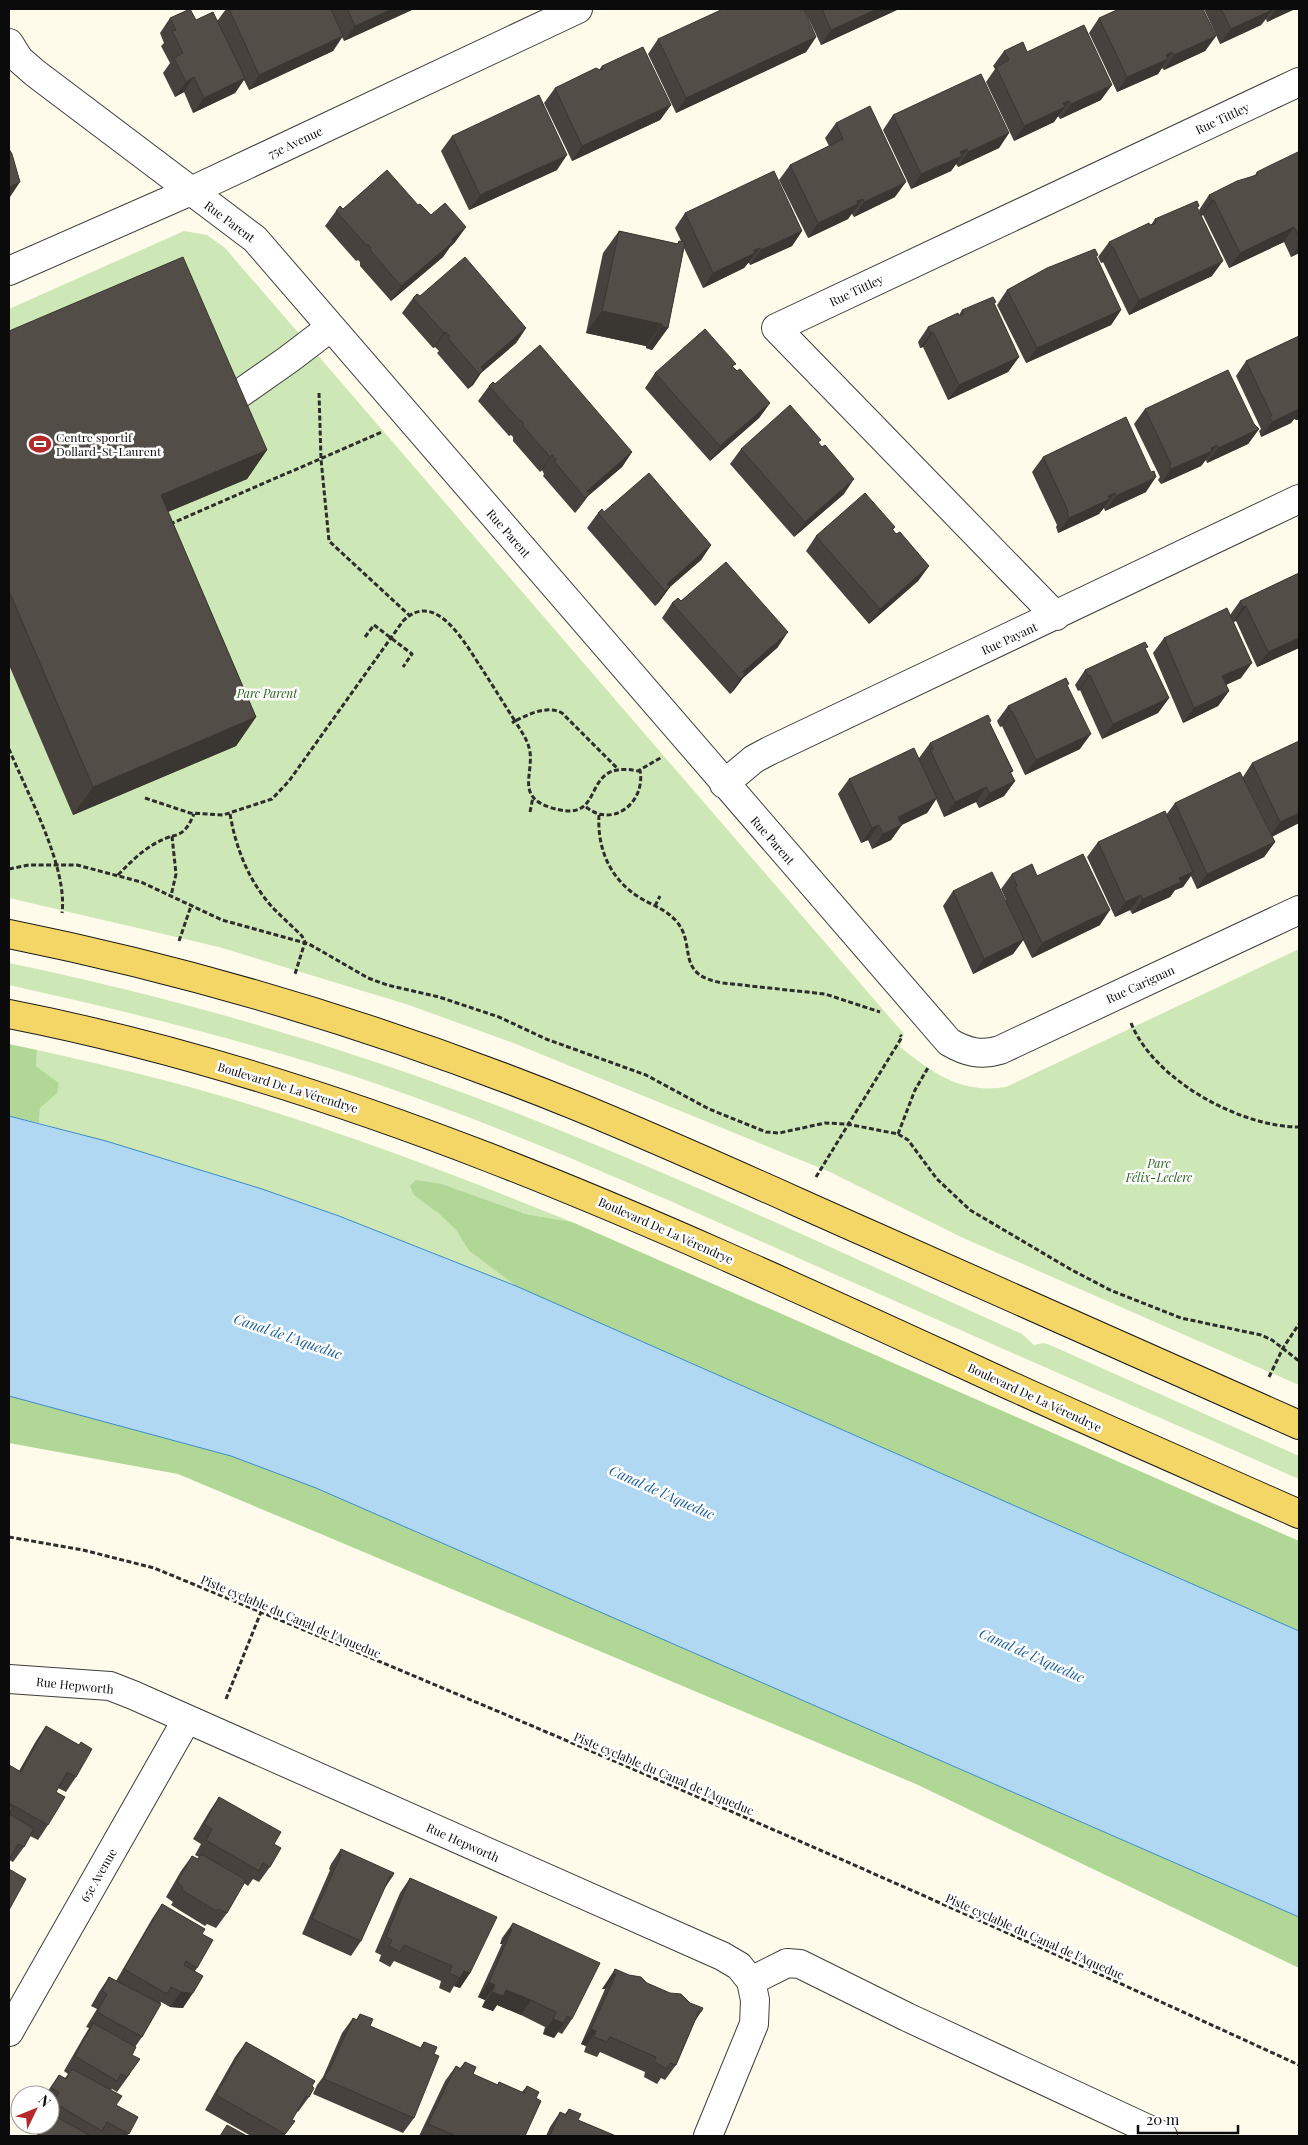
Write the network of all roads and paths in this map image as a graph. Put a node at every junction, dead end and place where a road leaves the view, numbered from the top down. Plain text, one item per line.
1 (578, 9) edge
2 (9, 42) edge
3 (1299, 82) edge
4 (191, 191) junction
5 (9, 271) edge
6 (331, 327) junction
7 (319, 393) dead end
8 (225, 404) edge
9 (383, 432) dead end
10 (321, 459) junction
11 (1299, 499) edge
12 (169, 525) edge
13 (409, 615) junction
14 (1056, 616) junction
15 (366, 637) dead end
16 (391, 638) junction
17 (403, 668) dead end
18 (513, 722) junction
19 (9, 750) edge
20 (662, 756) dead end
21 (618, 769) junction
22 (640, 770) junction
23 (724, 784) junction
24 (533, 796) junction
25 (145, 798) dead end
26 (586, 807) junction
27 (530, 812) dead end
28 (194, 814) junction
29 (230, 814) junction
30 (599, 815) junction
31 (172, 836) junction
32 (57, 864) junction
33 (9, 869) edge
34 (118, 875) junction
35 (171, 896) junction
36 (660, 896) dead end
37 (192, 906) junction
38 (655, 906) junction
39 (1299, 910) edge
40 (62, 914) dead end
41 (9, 934) edge
42 (179, 942) dead end
43 (305, 942) junction
44 (295, 974) dead end
45 (9, 1014) edge
46 (885, 1017) dead end
47 (1132, 1024) dead end
48 (896, 1030) dead end
49 (979, 1053) joint
50 (929, 1066) dead end
51 (847, 1124) junction
52 (1299, 1127) edge
53 (898, 1134) junction
54 (816, 1177) dead end
55 (1299, 1324) edge
56 (1283, 1348) junction
57 (1299, 1361) edge
58 (1269, 1378) dead end
59 (1299, 1425) edge
60 (1299, 1514) edge
61 (9, 1538) edge
62 (261, 1612) junction
63 (9, 1679) edge
64 (226, 1699) dead end
65 (187, 1719) junction
66 (751, 1981) junction
67 (9, 2032) edge
68 (1299, 2065) edge
69 (708, 2136) edge
70 (1164, 2136) edge

1 - 4 street, 75e Avenue
2 - 4 street, Rue Parent
3 - 14 street, Rue Tittley
4 - 5 street, 75e Avenue
4 - 6 street, Rue Parent
6 - 8 street
6 - 23 street, Rue Parent
7 - 10 path
9 - 10 path
10 - 12 path
10 - 13 path
11 - 14 street, Rue Payant
13 - 16 path
13 - 18 path
14 - 23 street, Rue Payant
15 - 16 path
16 - 17 path
16 - 29 path
18 - 21 path
18 - 24 path
19 - 32 path
20 - 22 path
21 - 22 path
21 - 26 path
22 - 30 path
23 - 49 street, Rue Parent
24 - 26 path
24 - 27 path
25 - 28 path
26 - 30 path
28 - 29 path
28 - 31 path
29 - 43 path
30 - 38 path
31 - 34 path
31 - 35 path
32 - 33 path
32 - 34 path
32 - 40 path
34 - 35 path
35 - 37 path
36 - 38 path
37 - 42 path
37 - 43 path
38 - 46 path
39 - 49 street, Rue Carignan
41 - 59 main road
43 - 44 path
43 - 51 path
45 - 60 main road, Boulevard De La Vérendrye
47 - 52 path
48 - 51 path
50 - 53 path
51 - 53 path
51 - 54 path
53 - 56 path
55 - 56 path
56 - 57 path
56 - 58 path
61 - 62 path, Piste cyclable du Canal de l'Aqueduc
62 - 64 path
62 - 68 path, Piste cyclable du Canal de l'Aqueduc
63 - 65 street, Rue Hepworth
65 - 66 street, Rue Hepworth
65 - 67 street, 65e Avenue
66 - 69 street
66 - 70 street

